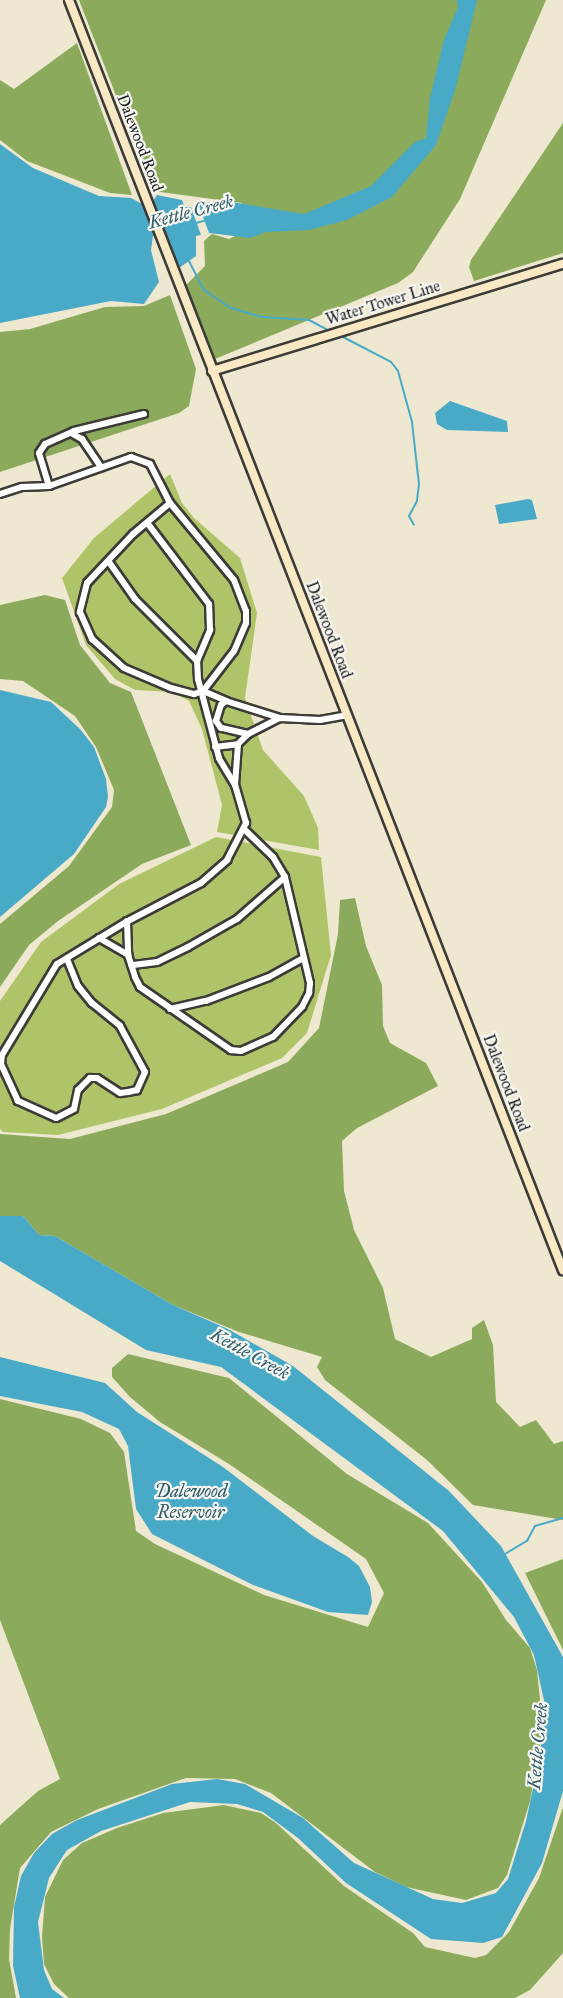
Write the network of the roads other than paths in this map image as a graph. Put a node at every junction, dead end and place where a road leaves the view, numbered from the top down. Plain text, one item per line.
1 (69, 0) edge
2 (563, 264) edge
3 (212, 371) junction
4 (144, 414) dead end
5 (71, 433) junction
6 (101, 467) junction
7 (49, 486) junction
8 (0, 494) edge
9 (170, 502) junction
10 (148, 524) junction
11 (109, 562) junction
12 (197, 661) junction
13 (203, 691) junction
14 (226, 701) junction
15 (346, 715) junction
16 (280, 718) junction
17 (248, 734) junction
18 (238, 744) junction
19 (216, 747) junction
20 (235, 785) junction
21 (244, 830) junction
22 (285, 877) junction
23 (128, 921) junction
24 (99, 938) junction
25 (128, 955) junction
26 (67, 959) junction
27 (302, 959) junction
28 (131, 965) junction
29 (170, 1009) junction
30 (563, 1270) edge

1 - 3 main road, Dalewood Road
2 - 3 main road, Water Tower Line
3 - 15 main road, Dalewood Road
4 - 5 street
5 - 6 street
5 - 7 street
6 - 7 street
6 - 9 street
7 - 8 street
9 - 10 street
9 - 13 street
10 - 11 street
10 - 12 street
11 - 12 street
11 - 13 street
12 - 13 street
13 - 14 street
13 - 19 street
14 - 16 street
14 - 17 street
15 - 16 street
15 - 30 main road, Dalewood Road
16 - 17 street
17 - 18 street
18 - 19 street
18 - 20 street
19 - 20 street
20 - 21 street
21 - 22 street
21 - 23 street
22 - 27 street
22 - 28 street
23 - 24 street
23 - 25 street
24 - 25 street
24 - 26 street
25 - 28 street
26 - 26 street
27 - 29 street
27 - 29 street
28 - 29 street

